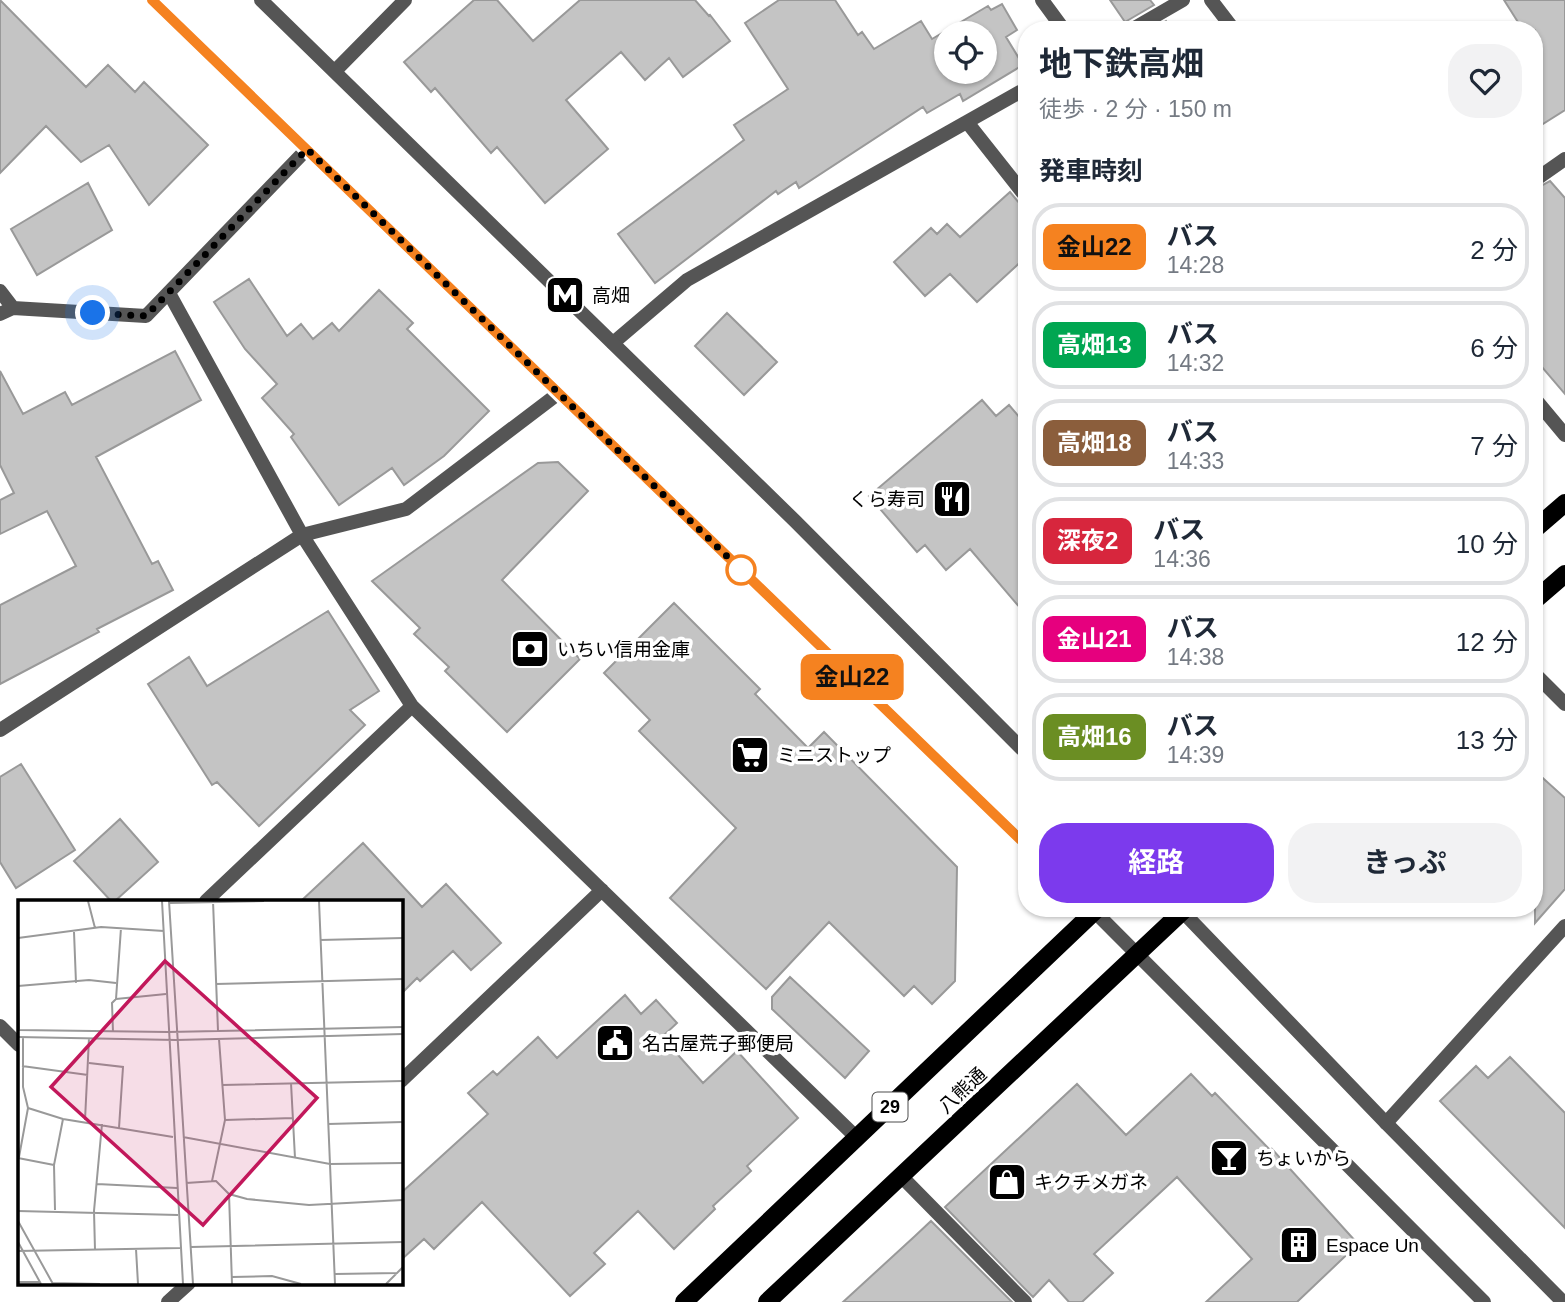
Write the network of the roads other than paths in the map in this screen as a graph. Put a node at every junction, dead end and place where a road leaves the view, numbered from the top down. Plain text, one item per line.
1 (152, 0) edge
2 (261, 0) edge
3 (405, 0) edge
4 (1042, 0) edge
5 (1183, 0) edge
6 (1211, 0) edge
7 (1057, 21) edge
8 (1147, 21) edge
9 (1227, 21) edge
10 (335, 71) junction
11 (1018, 93) edge
12 (967, 122) junction
13 (307, 149) junction
14 (1565, 159) edge
15 (1543, 174) edge
16 (1018, 187) edge
17 (0, 291) edge
18 (169, 293) junction
19 (7, 311) edge
20 (613, 343) junction
21 (559, 393) junction
22 (1543, 409) edge
23 (1565, 435) edge
24 (1565, 503) edge
25 (1543, 522) edge
26 (302, 535) junction
27 (1565, 574) edge
28 (1543, 593) edge
29 (1543, 682) edge
30 (1565, 704) edge
31 (412, 706) junction
32 (0, 730) edge
33 (1018, 745) edge
34 (1018, 837) edge
35 (602, 890) junction
36 (207, 900) edge
37 (1087, 917) edge
38 (1102, 917) edge
39 (1174, 917) edge
40 (1190, 917) edge
41 (1565, 926) edge
42 (1137, 954) junction
43 (0, 1026) edge
44 (18, 1044) edge
45 (402, 1080) edge
46 (1386, 1123) junction
47 (857, 1138) junction
48 (901, 1176) junction
49 (187, 1284) edge
50 (168, 1302) edge
51 (684, 1302) edge
52 (767, 1302) edge
53 (1025, 1302) edge
54 (1484, 1302) edge
55 (1563, 1302) edge

1 - 13 street
2 - 10 street
3 - 10 street
4 - 7 street
5 - 8 street
6 - 9 street
10 - 20 street
11 - 12 street
12 - 16 street
12 - 20 street
13 - 18 street
13 - 21 street
14 - 15 street
17 - 19 street
18 - 19 street
18 - 26 street
20 - 33 street
21 - 26 street
21 - 34 street
22 - 23 street
24 - 25 main road
26 - 31 street
26 - 32 street
27 - 28 main road
29 - 30 street
31 - 35 street
31 - 36 street
35 - 45 street
35 - 47 street
37 - 47 main road, 八熊通 / 29
38 - 42 street
39 - 42 main road, 八熊通
40 - 46 street
41 - 46 street
42 - 48 main road, 八熊通
42 - 54 street
43 - 44 street
46 - 55 street
47 - 51 main road, 八熊通 / 29
48 - 52 main road, 八熊通
48 - 53 street
49 - 50 street

